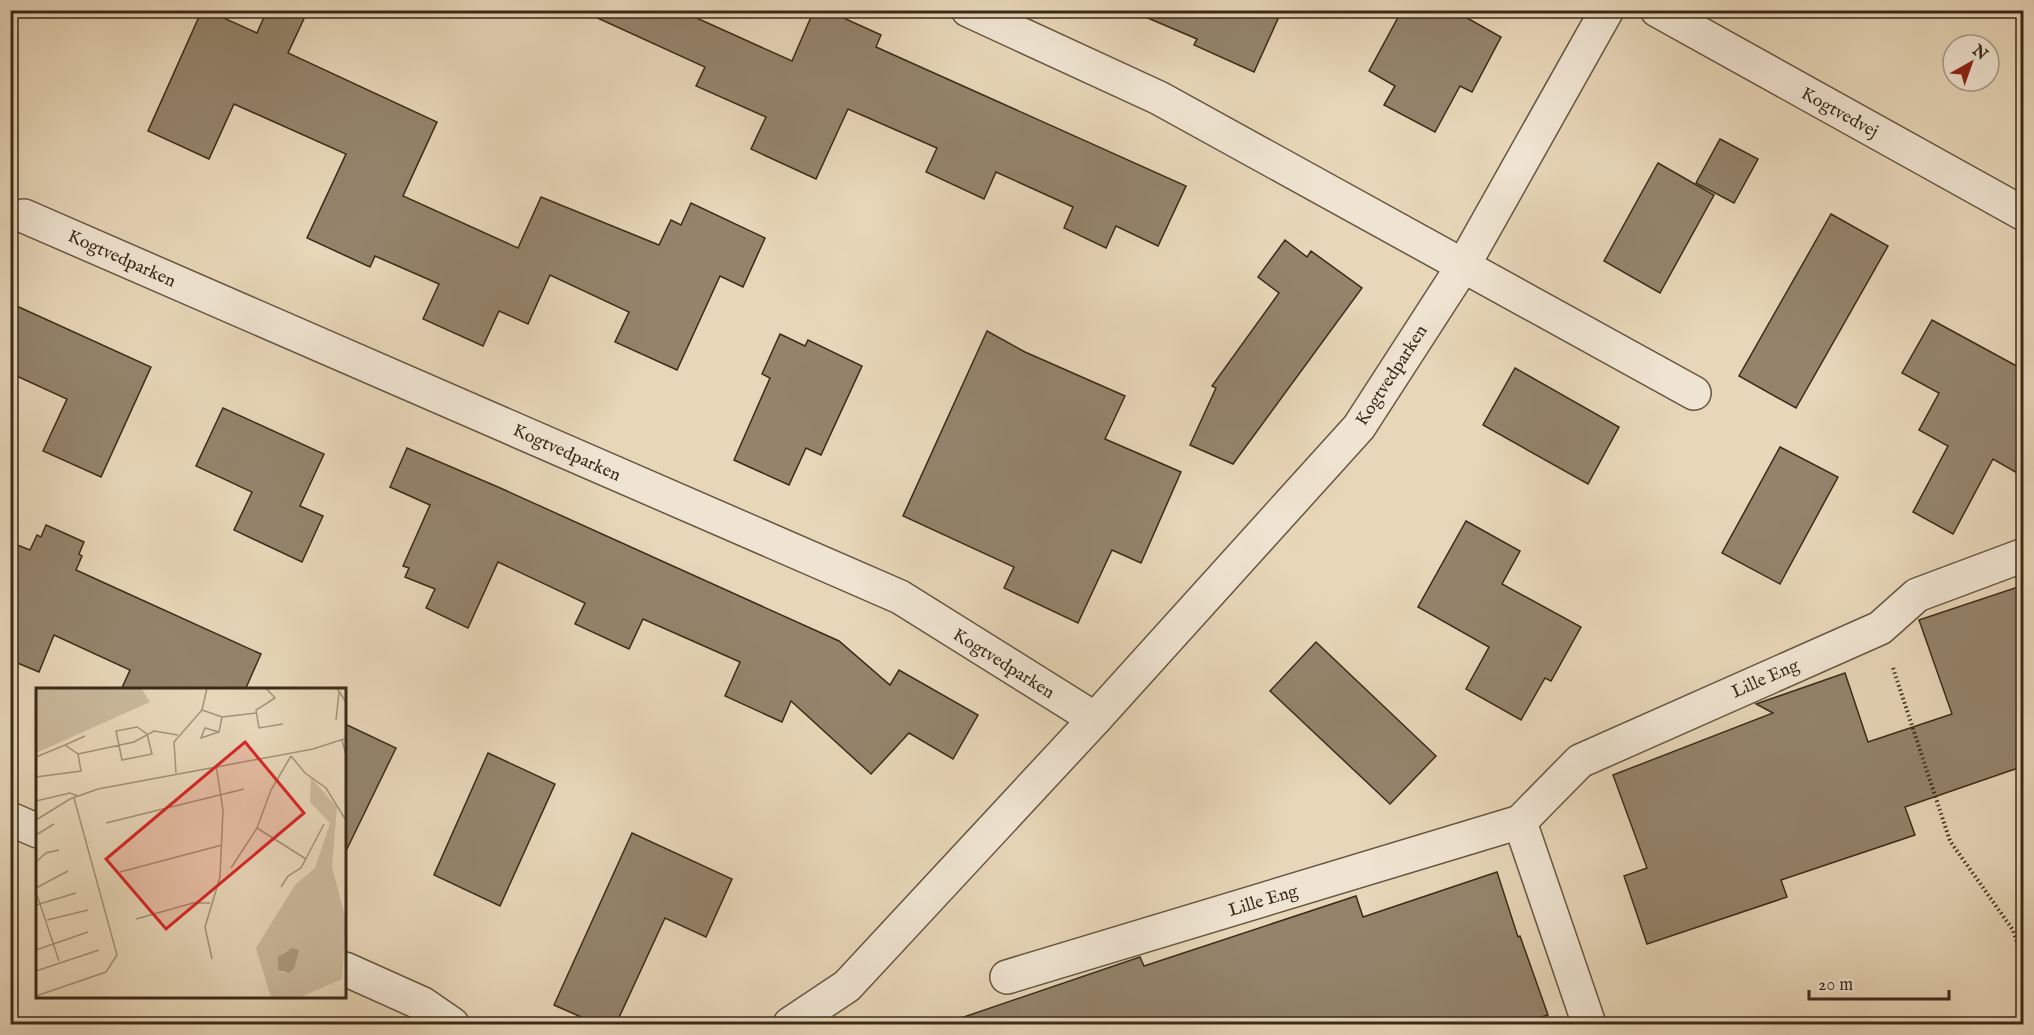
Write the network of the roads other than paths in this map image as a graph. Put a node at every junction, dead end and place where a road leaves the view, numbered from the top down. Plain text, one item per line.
1 (968, 10) edge
2 (1608, 10) edge
3 (1656, 10) edge
4 (2024, 214) edge
5 (24, 216) dead end
6 (1463, 266) junction
7 (1694, 393) dead end
8 (2024, 555) edge
9 (1095, 719) junction
10 (10, 819) edge
11 (1520, 822) junction
12 (36, 830) edge
13 (346, 969) edge
14 (1007, 977) dead end
15 (452, 1024) edge
16 (790, 1024) edge
17 (1589, 1024) edge

1 - 6 street
2 - 6 street, Kogtvedparken
3 - 4 street, Kogtvedvej
5 - 9 street, Kogtvedparken
6 - 7 street
6 - 9 street, Kogtvedparken
8 - 11 street, Lille Eng
9 - 16 street, Kogtvedparken
10 - 12 street
11 - 14 street, Lille Eng
11 - 17 street
13 - 15 street

